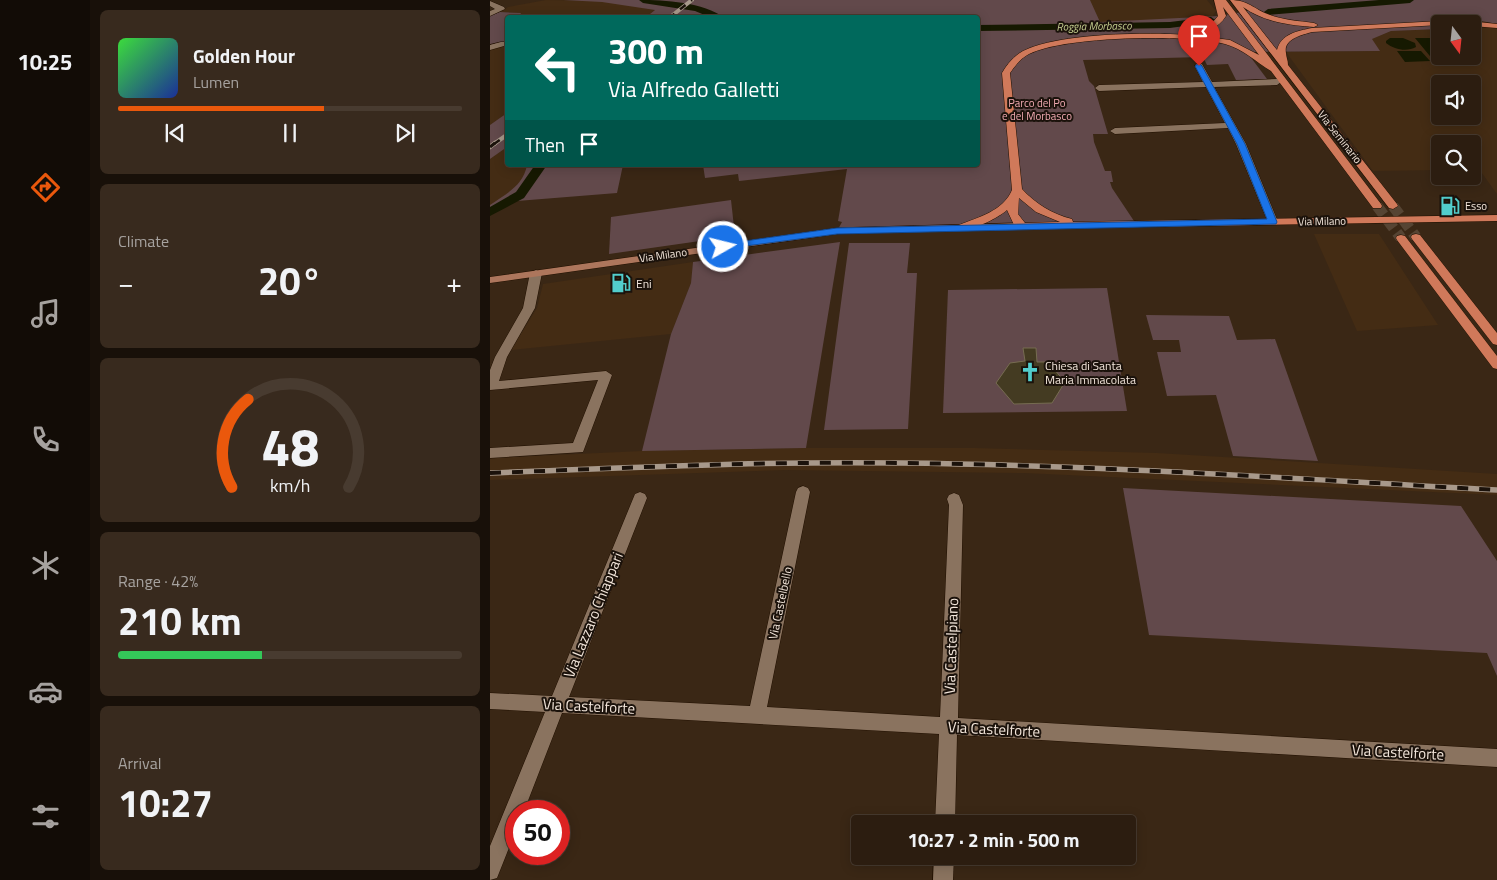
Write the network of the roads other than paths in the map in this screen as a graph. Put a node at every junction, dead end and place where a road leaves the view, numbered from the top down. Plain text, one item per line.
1 (1220, 0) edge
2 (1234, 0) edge
3 (1239, 0) edge
4 (490, 3) edge
5 (490, 14) edge
6 (1369, 25) junction
7 (1497, 26) edge
8 (1162, 37) junction
9 (501, 44) dead end
10 (490, 48) edge
11 (1199, 66) dead end
12 (1287, 68) junction
13 (1273, 69) junction
14 (1277, 82) dead end
15 (1209, 85) junction
16 (1099, 88) dead end
17 (1231, 126) junction
18 (1115, 130) dead end
19 (1016, 190) junction
20 (1012, 201) junction
21 (1026, 201) junction
22 (1377, 206) tunnel mouth
23 (1393, 206) tunnel mouth
24 (1497, 218) edge
25 (1273, 222) junction
26 (1086, 225) junction
27 (1023, 226) junction
28 (963, 227) junction
29 (1416, 237) tunnel mouth
30 (1400, 238) tunnel mouth
31 (536, 274) junction
32 (490, 280) edge
33 (1497, 341) edge
34 (495, 357) edge
35 (1497, 365) edge
36 (490, 452) edge
37 (803, 492) dead end
38 (640, 498) dead end
39 (954, 499) dead end
40 (490, 701) edge
41 (558, 705) junction
42 (757, 715) junction
43 (948, 726) junction
44 (1497, 758) edge
45 (945, 815) edge
46 (944, 865) edge
47 (490, 871) edge
48 (943, 880) edge

1 - 8 main road
1 - 13 main road, Via Seminario
2 - 12 main road, Via Seminario
3 - 6 main road
4 - 5 street
6 - 7 main road
6 - 12 main road
8 - 13 main road
8 - 19 main road
9 - 10 street
11 - 15 street
12 - 23 main road, Via Seminario
13 - 22 main road, Via Seminario
14 - 15 street
15 - 16 street
15 - 17 street
17 - 18 street
17 - 25 street
19 - 20 main road
19 - 21 main road
20 - 27 main road
20 - 28 main road
21 - 26 main road
21 - 27 main road
24 - 25 main road, Via Milano
25 - 26 main road, Via Milano
26 - 27 main road, Via Milano
27 - 28 main road, Via Milano
28 - 31 main road, Via Milano
29 - 33 main road
30 - 35 main road
31 - 32 main road, Via Milano
31 - 34 street
34 - 36 street
37 - 42 street, Via Castelbello
38 - 41 street, Via Lazzaro Chiappari
39 - 43 street, Via Castelpiano
40 - 41 street, Via Castelforte
41 - 42 street, Via Castelforte
41 - 47 street, Via Lazzaro Chiappari
42 - 43 street, Via Castelforte
43 - 44 street, Via Castelforte
43 - 45 street, Via Castelpiano
46 - 48 street

